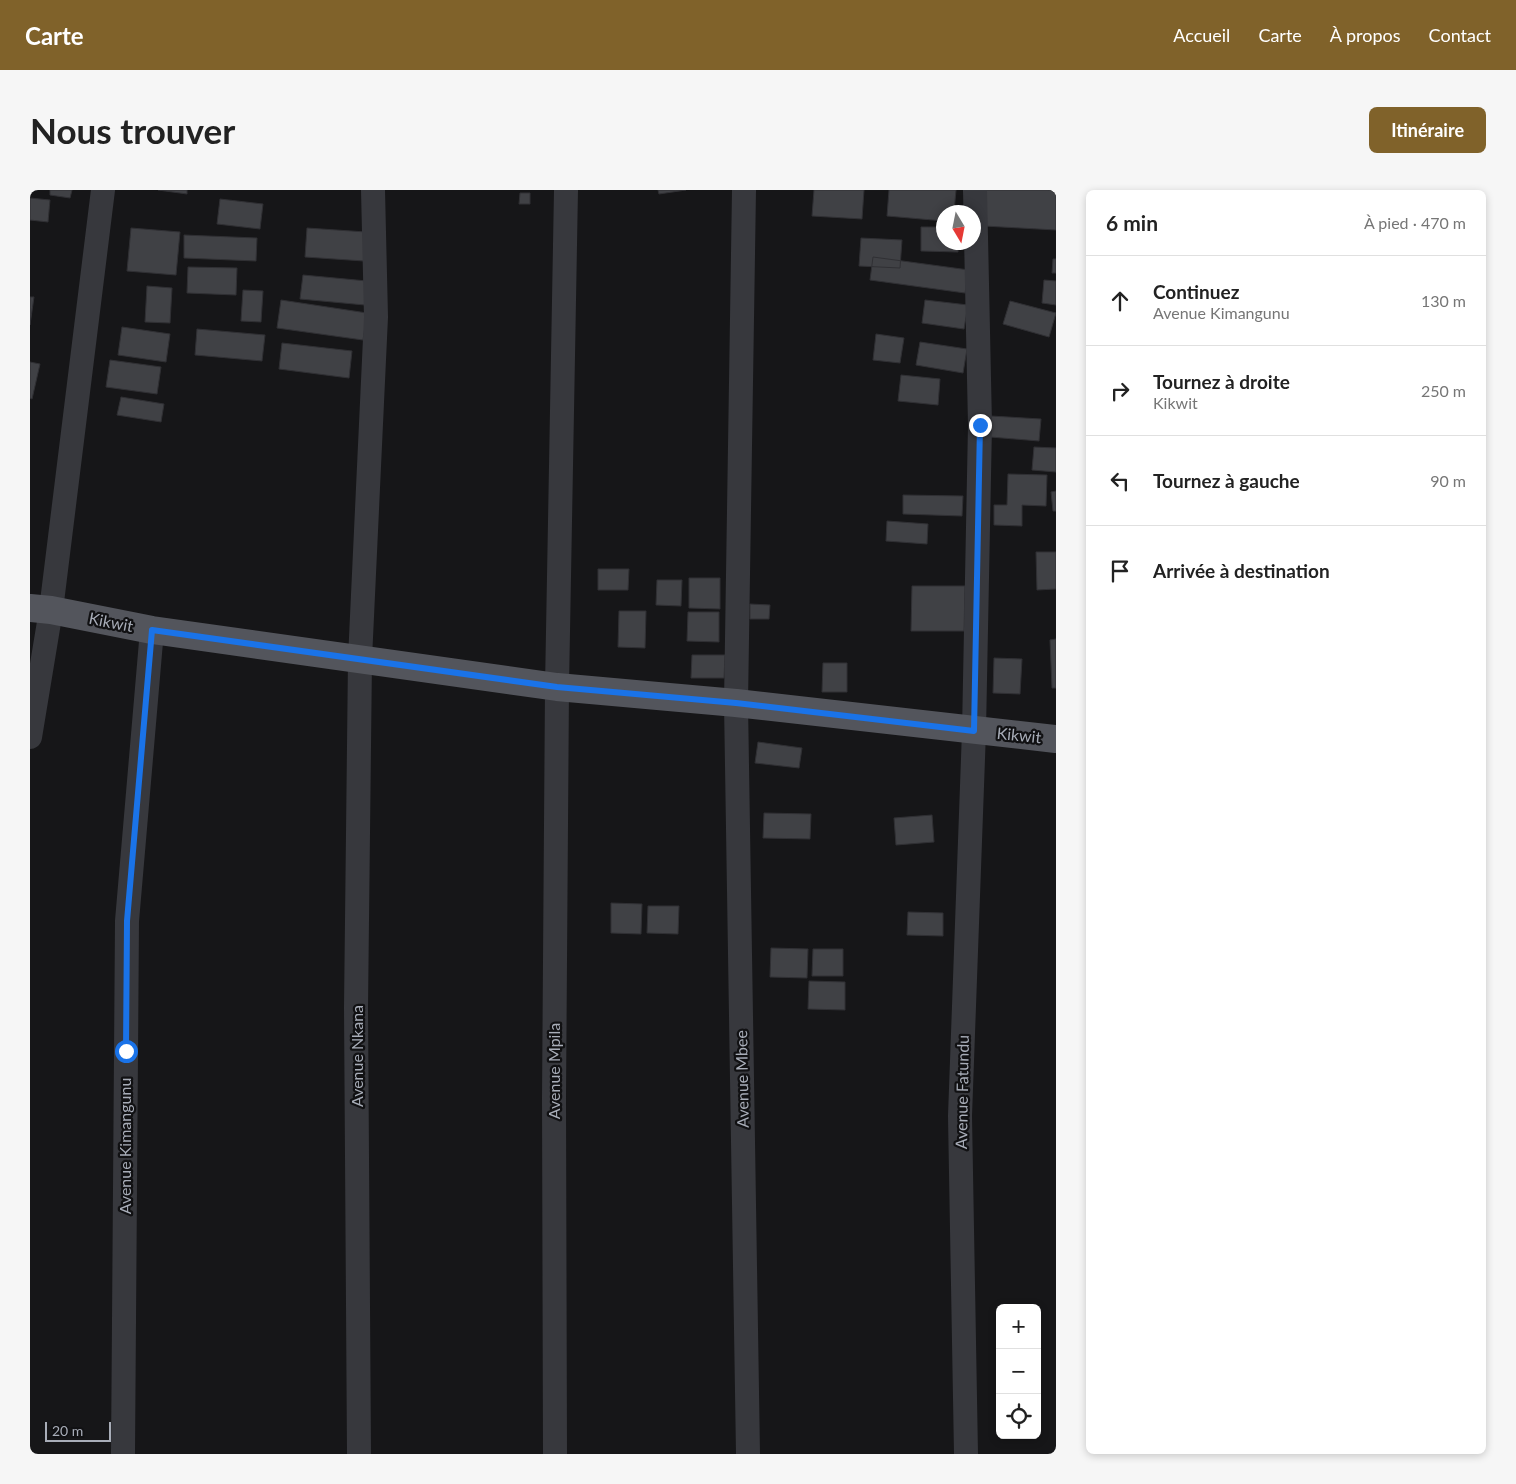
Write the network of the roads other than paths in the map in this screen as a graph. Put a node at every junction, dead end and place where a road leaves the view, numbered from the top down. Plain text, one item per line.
1 (103, 190) edge
2 (374, 190) edge
3 (566, 190) edge
4 (744, 190) edge
5 (975, 190) edge
6 (41, 609) edge
7 (152, 630) junction
8 (360, 658) junction
9 (557, 687) junction
10 (736, 703) junction
11 (974, 731) junction
12 (30, 737) edge
13 (1056, 739) edge
14 (123, 1454) edge
15 (359, 1454) edge
16 (555, 1454) edge
17 (748, 1454) edge
18 (966, 1454) edge

1 - 6 street
2 - 8 street, Avenue Nkana
3 - 9 street, Avenue Mpila
4 - 10 street, Avenue Mbee
5 - 11 street, Avenue Fatundu
6 - 7 main road, Kikwit
6 - 12 street
7 - 8 main road, Kikwit
7 - 14 street, Avenue Kimangunu
8 - 9 main road, Kikwit
8 - 15 street, Avenue Nkana
9 - 10 main road, Kikwit
9 - 16 street, Avenue Mpila
10 - 11 main road, Kikwit
10 - 17 street, Avenue Mbee
11 - 13 main road, Kikwit
11 - 18 street, Avenue Fatundu

